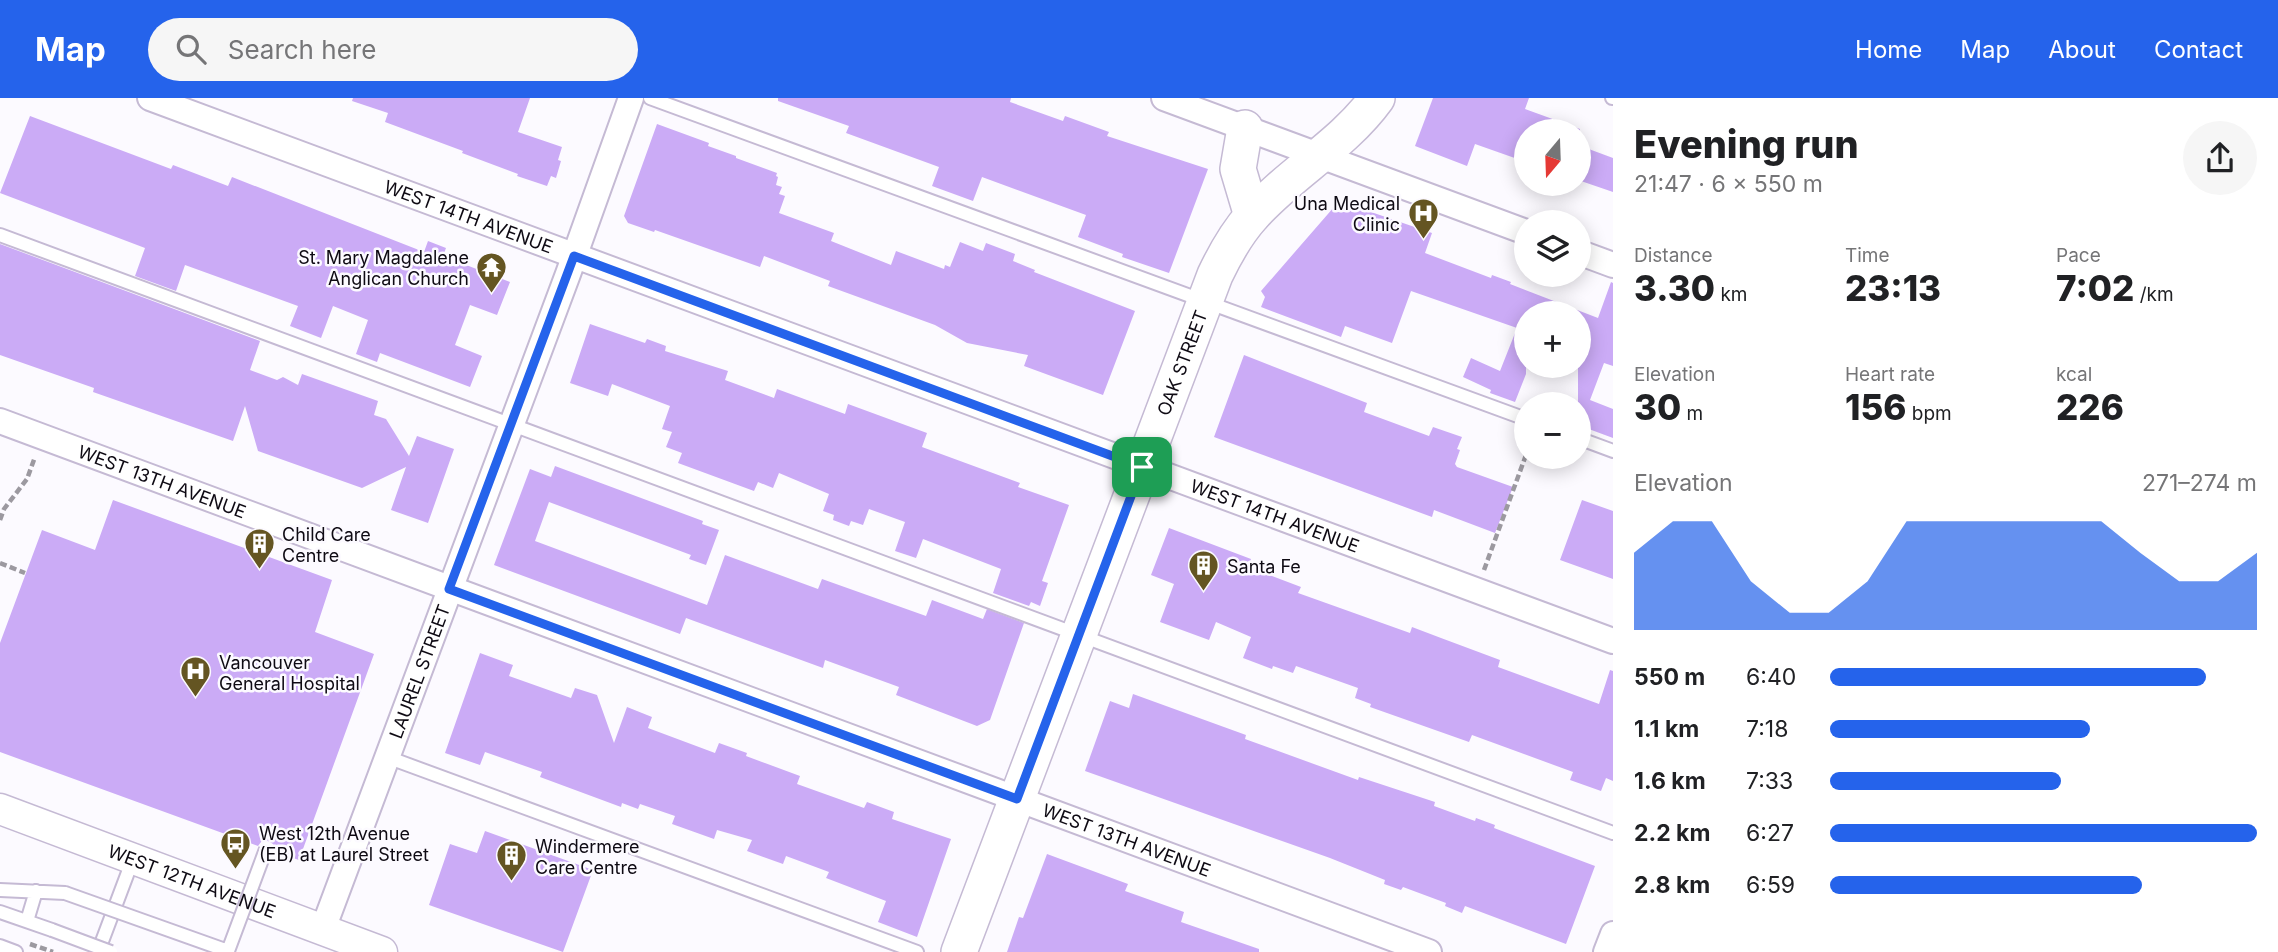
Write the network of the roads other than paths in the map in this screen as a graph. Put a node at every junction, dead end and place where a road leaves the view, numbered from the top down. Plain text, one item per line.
1 (150, 98) edge
2 (631, 98) edge
3 (650, 98) edge
4 (1164, 98) edge
5 (1377, 98) edge
6 (1245, 128) junction
7 (1320, 156) junction
8 (1252, 216) junction
9 (1514, 228) edge
10 (0, 235) edge
11 (574, 256) junction
12 (1591, 257) edge
13 (1613, 265) edge
14 (1204, 301) junction
15 (1514, 415) edge
16 (0, 421) edge
17 (510, 424) junction
18 (1591, 443) edge
19 (1613, 451) edge
20 (1142, 467) junction
21 (449, 589) junction
22 (1079, 632) junction
23 (1613, 641) edge
24 (387, 757) junction
25 (1017, 799) junction
26 (0, 809) edge
27 (1613, 833) edge
28 (266, 849) dead end
29 (134, 859) junction
30 (0, 890) edge
31 (36, 891) junction
32 (0, 912) edge
33 (27, 921) junction
34 (323, 929) junction
35 (1613, 934) edge
36 (0, 946) edge
37 (21, 947) edge
38 (97, 952) edge
39 (111, 952) edge
40 (228, 952) edge
41 (382, 952) edge
42 (918, 952) edge
43 (959, 952) edge
44 (1429, 952) edge
45 (1606, 952) edge

1 - 11 street, WEST 14TH AVENUE
2 - 11 street, LAUREL STREET
3 - 14 lane
4 - 6 street
5 - 7 main road, OAK STREET
6 - 7 street
6 - 8 main road
7 - 8 main road, OAK STREET
7 - 9 street
8 - 14 main road, OAK STREET
10 - 17 lane
11 - 17 street, LAUREL STREET
11 - 20 street, WEST 14TH AVENUE
12 - 13 street
14 - 15 lane
14 - 20 main road, OAK STREET
16 - 21 street, WEST 13TH AVENUE
17 - 21 street, LAUREL STREET
17 - 22 lane
18 - 19 lane
20 - 22 main road, OAK STREET
20 - 23 street, WEST 14TH AVENUE
21 - 24 street, LAUREL STREET
21 - 25 street, WEST 13TH AVENUE
22 - 25 main road, OAK STREET
22 - 27 lane
24 - 34 street, LAUREL STREET
24 - 42 lane
25 - 43 main road, OAK STREET
25 - 44 street, WEST 13TH AVENUE
26 - 29 street, WEST 12TH AVENUE
28 - 40 lane, bridge
29 - 34 street, WEST 12TH AVENUE
29 - 38 lane
30 - 31 lane
31 - 33 lane
31 - 40 lane, bridge
32 - 33 lane
33 - 39 lane, bridge
34 - 41 street, WEST 12TH AVENUE
35 - 45 street
36 - 37 lane

